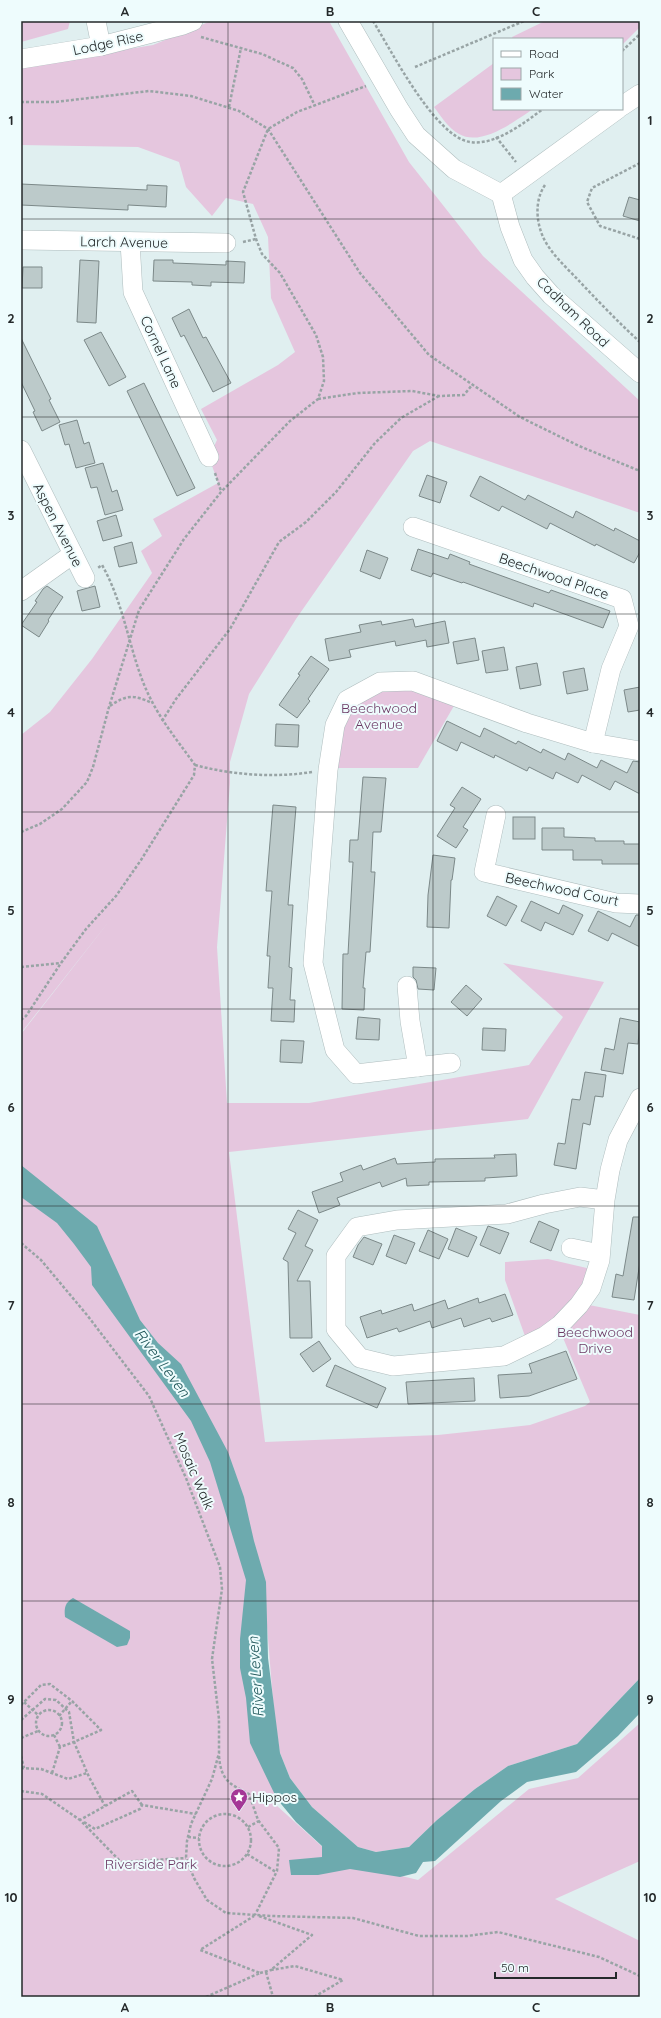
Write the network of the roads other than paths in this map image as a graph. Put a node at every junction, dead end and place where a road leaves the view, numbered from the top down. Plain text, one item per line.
1 (96, 21) edge
2 (348, 21) edge
3 (195, 28) edge
4 (101, 46) junction
5 (21, 59) edge
6 (640, 94) edge
7 (623, 105) edge
8 (617, 110) edge
9 (501, 194) junction
10 (21, 240) edge
11 (130, 242) junction
12 (226, 243) dead end
13 (640, 373) edge
14 (21, 450) edge
15 (209, 458) dead end
16 (413, 527) dead end
17 (73, 554) junction
18 (85, 578) road end
19 (21, 591) edge
20 (593, 743) junction
21 (640, 751) edge
22 (496, 815) dead end
23 (640, 904) edge
24 (407, 986) dead end
25 (451, 1063) dead end
26 (418, 1067) junction
27 (640, 1098) edge
28 (605, 1200) junction
29 (571, 1248) dead end
30 (600, 1254) junction

1 - 4 street
2 - 9 street
3 - 4 street, Lodge Rise
4 - 5 street, Lodge Rise
6 - 7 street
8 - 9 street
9 - 13 street, Cadham Road
10 - 11 street, Larch Avenue
11 - 12 street, Larch Avenue
11 - 15 street, Cornel Lane
14 - 17 street, Aspen Avenue
16 - 20 street, Beechwood Place
17 - 18 street, Aspen Avenue
17 - 19 street
20 - 21 street
20 - 26 street
22 - 23 street, Beechwood Court
24 - 26 street
25 - 26 street
27 - 28 street
28 - 30 street
28 - 30 street
29 - 30 street

